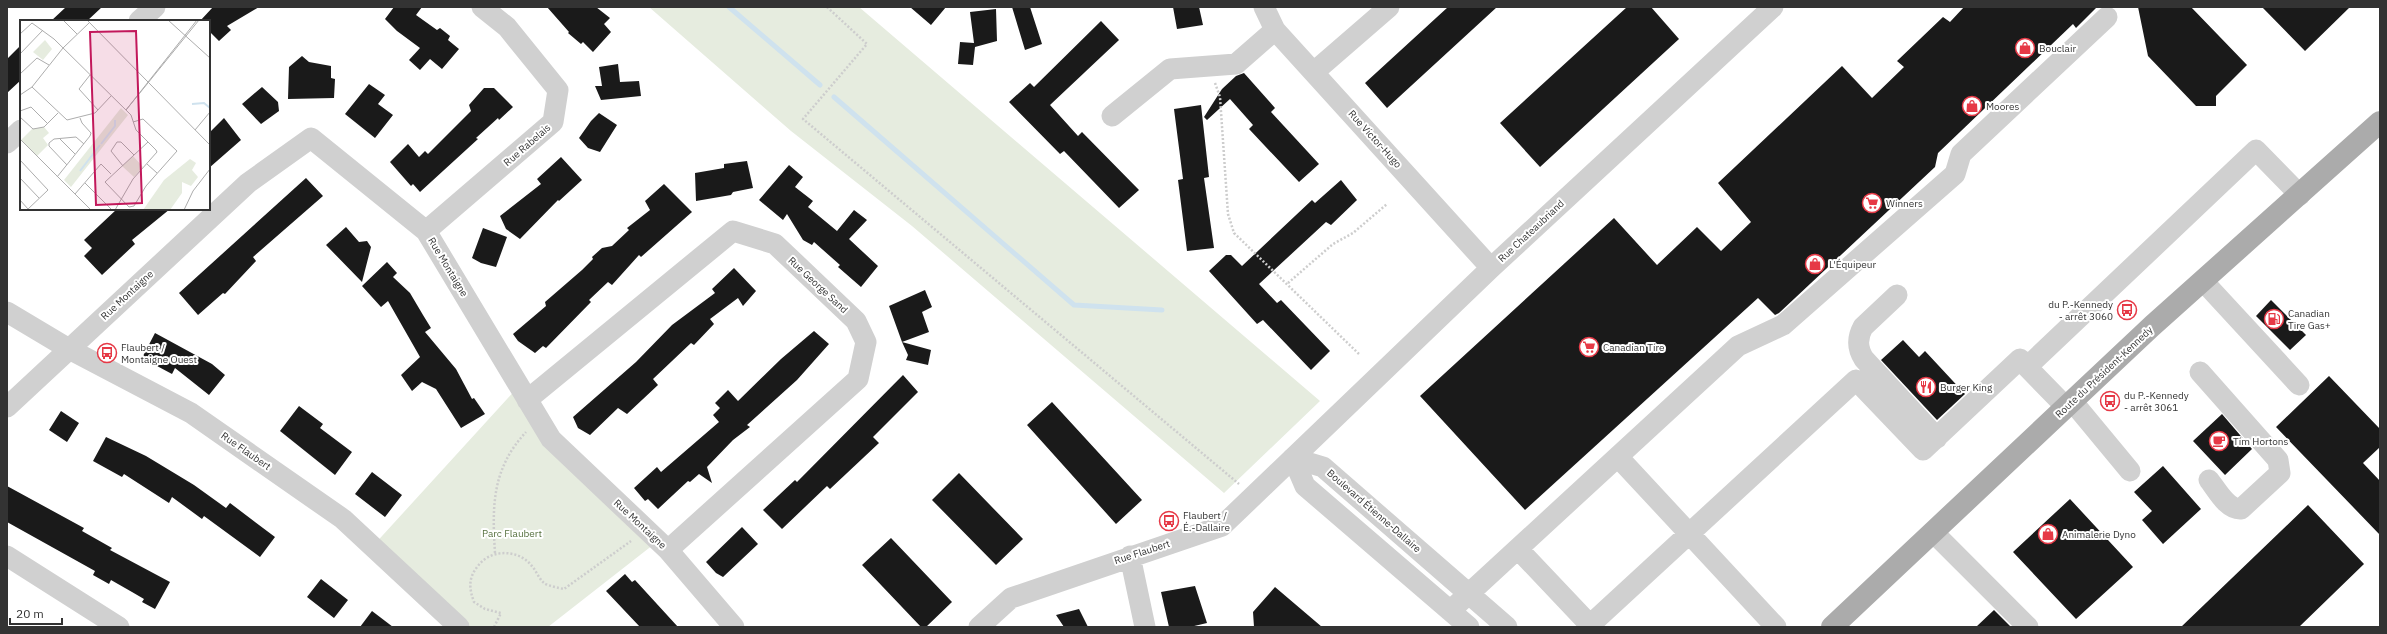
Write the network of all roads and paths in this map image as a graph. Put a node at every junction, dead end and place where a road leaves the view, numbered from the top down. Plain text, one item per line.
1 (155, 7) edge
2 (482, 7) edge
3 (827, 7) edge
4 (1264, 7) edge
5 (1389, 7) edge
6 (1773, 7) edge
7 (2107, 17) dead end
8 (141, 20) edge
9 (1275, 30) junction
10 (1209, 66) junction
11 (1314, 72) junction
12 (1112, 116) dead end
13 (2380, 122) edge
14 (20, 131) edge
15 (7, 143) edge
16 (2300, 195) junction
17 (1387, 204) dead end
18 (426, 231) junction
19 (1491, 268) junction
20 (2203, 281) junction
21 (1288, 283) junction
22 (1897, 295) dead end
23 (7, 312) edge
24 (69, 349) junction
25 (1360, 355) dead end
26 (2027, 367) junction
27 (2200, 372) dead end
28 (2299, 385) dead end
29 (527, 400) junction
30 (2069, 404) junction
31 (7, 407) edge
32 (538, 418) junction
33 (1937, 438) junction
34 (1618, 457) junction
35 (1293, 458) junction
36 (2130, 471) dead end
37 (2208, 480) dead end
38 (1253, 496) junction
39 (646, 530) junction
40 (1933, 532) junction
41 (1690, 534) junction
42 (1518, 549) junction
43 (668, 550) junction
44 (495, 553) junction
45 (7, 556) edge
46 (1130, 556) junction
47 (1469, 594) junction
48 (1450, 611) junction
49 (119, 627) edge
50 (459, 627) edge
51 (494, 627) edge
52 (734, 627) edge
53 (979, 627) edge
54 (1145, 627) edge
55 (1469, 627) edge
56 (1508, 627) edge
57 (1776, 627) edge
58 (1832, 627) edge
59 (2028, 627) edge

1 - 8 street
2 - 18 street, Rue Rabelais
3 - 38 path
4 - 9 street, Rue Victor-Hugo
5 - 11 street
6 - 19 street, Rue Chateaubriand
7 - 34 street
9 - 10 street
9 - 11 street, Rue Victor-Hugo
10 - 12 street
10 - 21 path
11 - 19 street, Rue Victor-Hugo
13 - 16 main road, Route du Président-Kennedy
14 - 15 street
16 - 20 main road, Route du Président-Kennedy
16 - 26 street
17 - 21 path
18 - 24 street, Rue Montaigne
18 - 29 street, Rue Montaigne
19 - 35 street, Rue Chateaubriand
20 - 28 street
20 - 30 main road, Route du Président-Kennedy
21 - 25 path
22 - 33 street
23 - 24 street, Rue Flaubert
24 - 31 street
24 - 50 street, Rue Flaubert
26 - 30 street
26 - 33 street
27 - 37 street
29 - 32 street, Rue Montaigne
29 - 43 street, Rue George Sand
30 - 36 street
30 - 40 main road, Route du Président-Kennedy
32 - 39 street, Rue Montaigne
32 - 44 path
33 - 41 street
34 - 41 street
34 - 42 street
35 - 38 street, Rue Flaubert
35 - 47 street, Boulevard Étienne-Dallaire
35 - 48 street
38 - 46 street, Rue Flaubert
39 - 43 street, Rue Montaigne
39 - 44 path
40 - 58 main road, Route du Président-Kennedy
40 - 59 street
41 - 42 street
41 - 57 street
42 - 47 street
43 - 52 street, Rue Montaigne
44 - 51 path
45 - 49 street
46 - 53 street, Rue Flaubert
46 - 54 street
47 - 48 street
47 - 56 street, Boulevard Étienne-Dallaire
48 - 55 street

